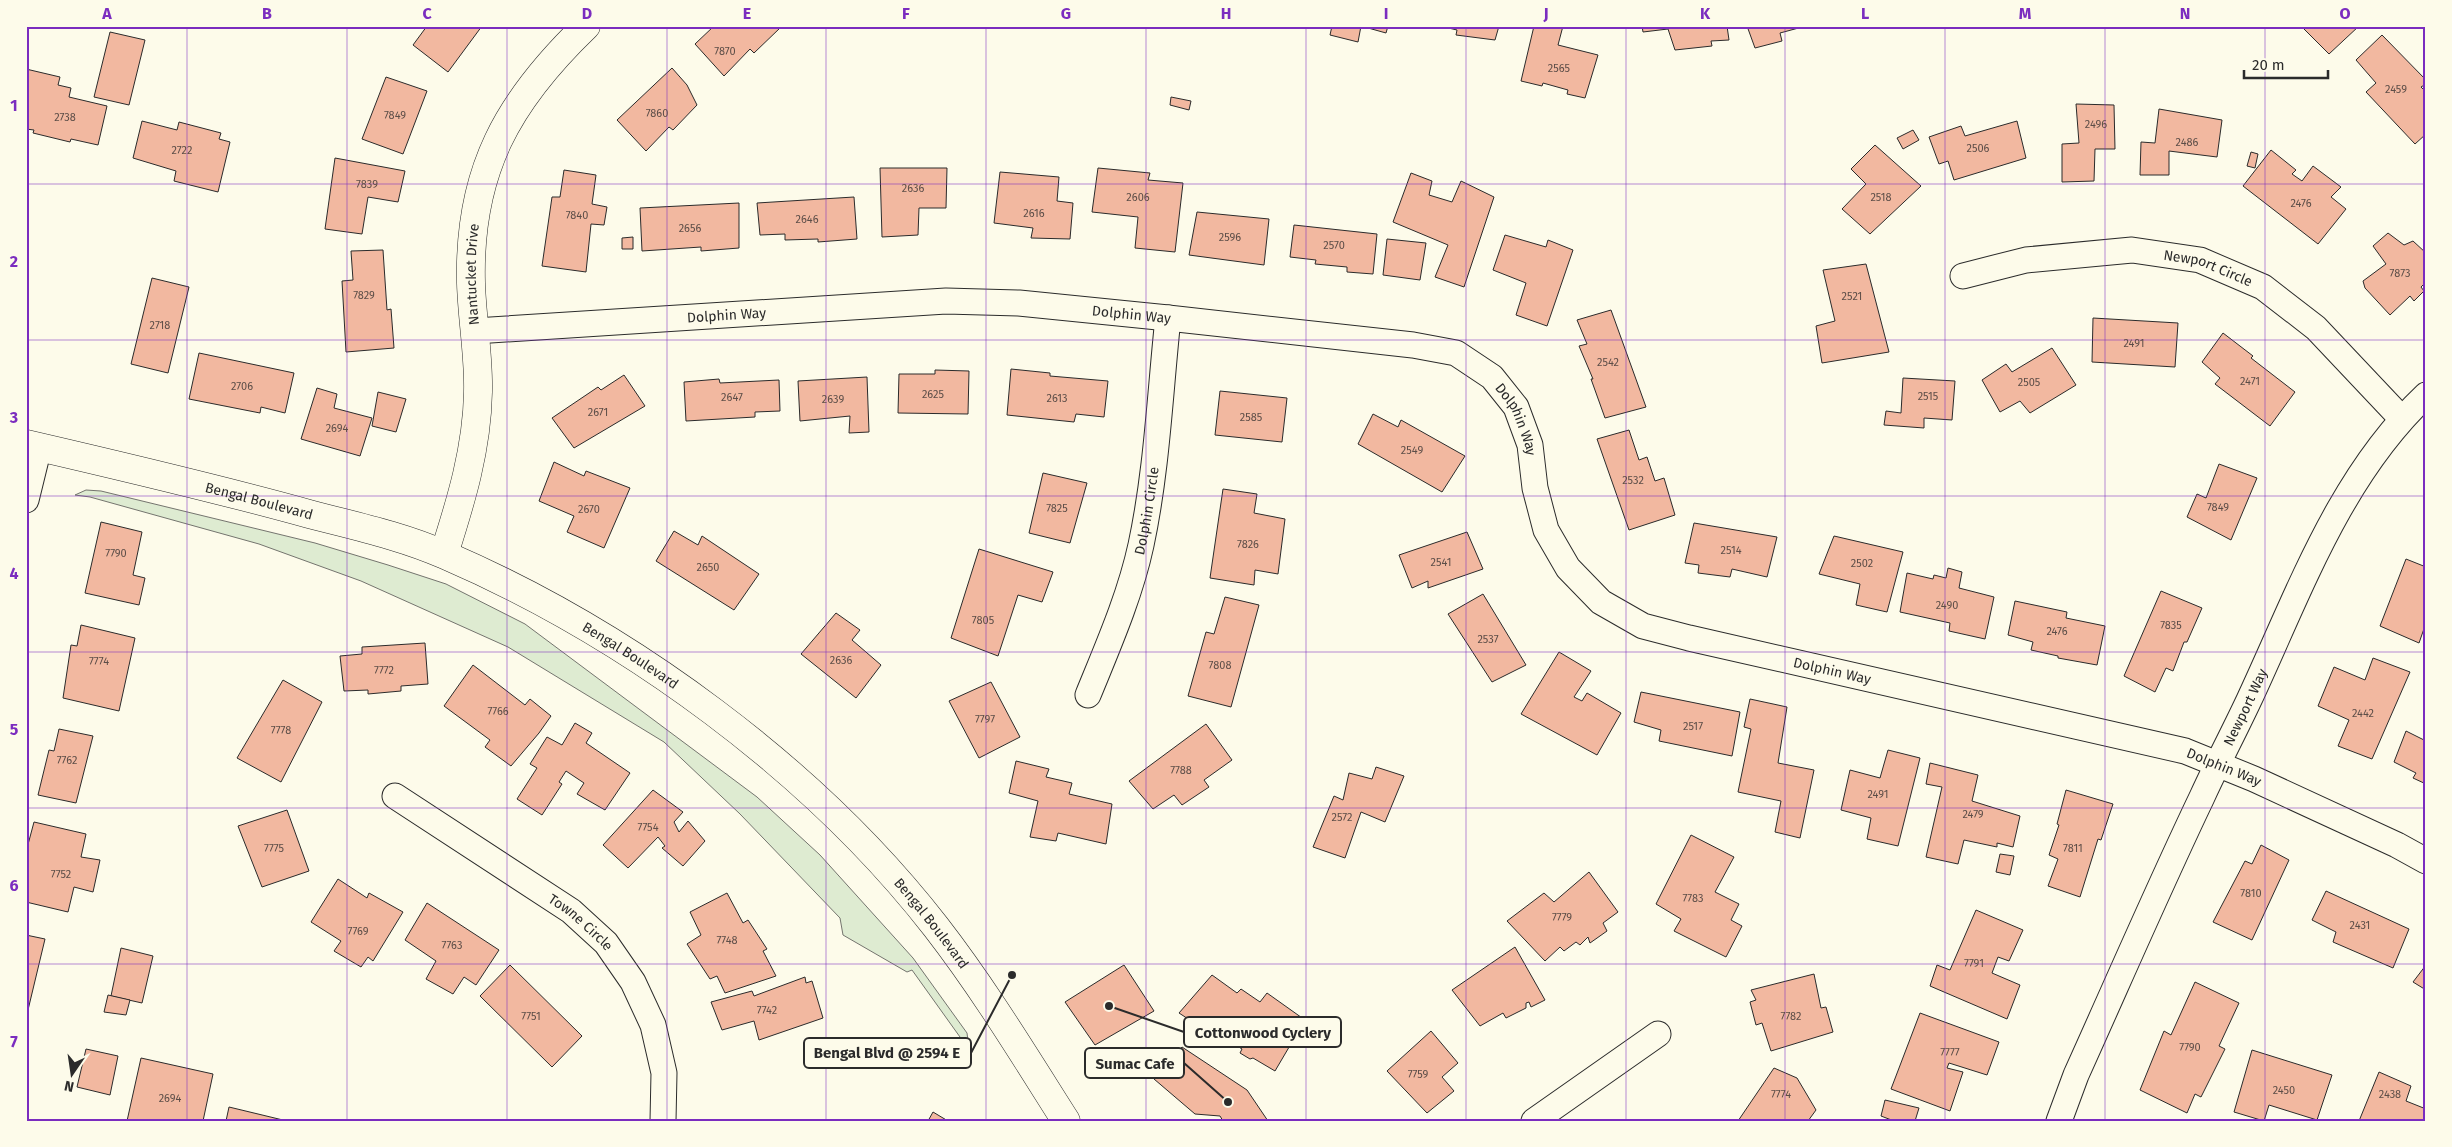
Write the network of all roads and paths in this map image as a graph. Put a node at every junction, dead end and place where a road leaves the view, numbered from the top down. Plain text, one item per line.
1 (586, 26) edge
2 (1963, 276) dead end
3 (1168, 318) junction
4 (475, 331) junction
5 (2426, 395) edge
6 (2401, 418) junction
7 (32, 446) edge
8 (26, 500) edge
9 (444, 554) junction
10 (1088, 695) dead end
11 (2218, 764) junction
12 (395, 796) dead end
13 (2426, 861) edge
14 (1658, 1034) dead end
15 (663, 1121) edge
16 (1066, 1121) edge
17 (1534, 1121) edge
18 (2059, 1121) edge

1 - 4 main road, Nantucket Drive
2 - 6 street, Newport Circle
3 - 4 street, Dolphin Way
3 - 10 street, Dolphin Circle
3 - 11 street, Dolphin Way
4 - 9 main road, Nantucket Drive
5 - 6 street, Newport Way
6 - 11 street, Newport Way
7 - 8 street
7 - 9 main road, Bengal Boulevard
9 - 16 main road, Bengal Boulevard
11 - 13 street, Dolphin Way
11 - 18 street, Newport Way
12 - 15 street, Towne Circle
14 - 17 street

